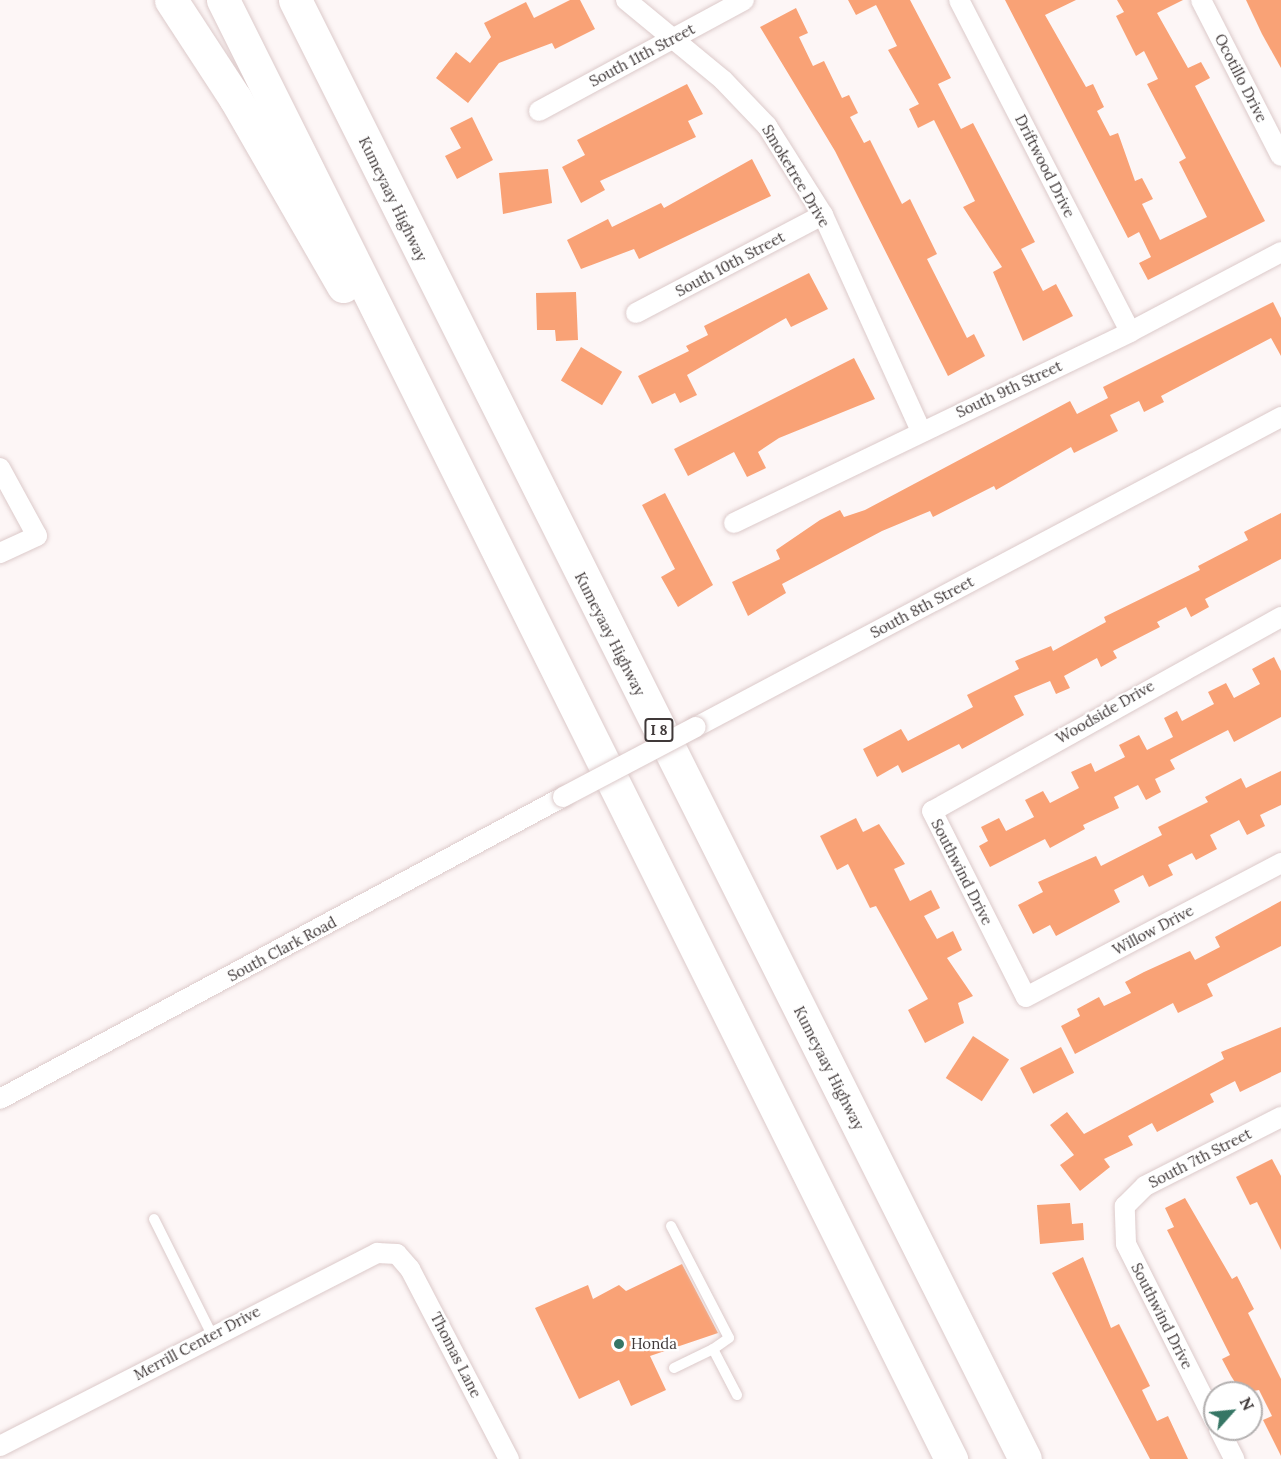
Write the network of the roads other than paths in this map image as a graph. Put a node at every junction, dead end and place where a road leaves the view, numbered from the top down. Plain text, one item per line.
1 (171, 0) edge
2 (223, 0) edge
3 (295, 0) edge
4 (626, 0) edge
5 (744, 0) edge
6 (959, 0) edge
7 (1201, 0) edge
8 (674, 38) junction
9 (539, 111) dead end
10 (1281, 156) edge
11 (823, 215) junction
12 (1281, 252) edge
13 (636, 313) dead end
14 (1130, 332) junction
15 (1281, 417) edge
16 (921, 431) junction
17 (0, 468) edge
18 (475, 502) junction
19 (734, 523) dead end
20 (0, 553) edge
21 (1281, 616) edge
22 (563, 797) joint
23 (932, 811) joint
24 (1281, 863) edge
25 (1026, 997) joint
26 (0, 1099) edge
27 (1281, 1117) edge
28 (1125, 1206) joint
29 (154, 1219) dead end
30 (671, 1226) dead end
31 (397, 1254) joint
32 (212, 1335) junction
33 (713, 1349) junction
34 (674, 1368) dead end
35 (737, 1395) dead end
36 (1203, 1397) edge
37 (1225, 1441) edge
38 (0, 1446) edge
39 (509, 1459) edge
40 (951, 1459) edge
41 (1025, 1459) edge
42 (1234, 1459) edge

1 - 18 highway
2 - 18 highway
3 - 41 highway, Kumeyaay Highway / I 8
4 - 8 street, Smoketree Drive
5 - 8 street, South 11th Street
6 - 14 street, Driftwood Drive
7 - 10 street, Ocotillo Drive
8 - 9 street, South 11th Street
8 - 11 street, Smoketree Drive
11 - 13 street, South 10th Street
11 - 16 street, Smoketree Drive
12 - 14 street, South 9th Street
14 - 16 street, South 9th Street
15 - 22 street, South 8th Street, bridge
16 - 19 street, South 9th Street
17 - 20 street
18 - 40 highway
21 - 23 street, Woodside Drive
22 - 26 street, South Clark Road
23 - 25 street, Southwind Drive
24 - 25 street, Willow Drive
27 - 28 street, South 7th Street
28 - 36 street, Southwind Drive
29 - 32 lane
30 - 33 lane
31 - 32 street, Merrill Center Drive
31 - 39 street, Thomas Lane
32 - 38 street, Merrill Center Drive
33 - 34 lane
33 - 35 lane
37 - 42 street

